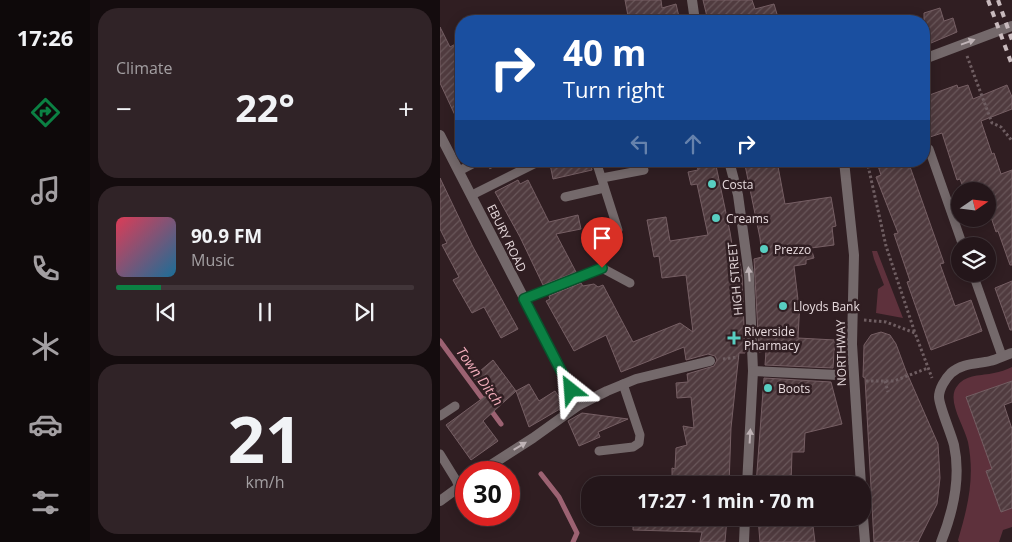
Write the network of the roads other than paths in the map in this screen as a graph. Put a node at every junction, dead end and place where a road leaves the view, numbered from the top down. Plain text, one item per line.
1 (692, 0) edge
2 (694, 15) edge
3 (1012, 26) edge
4 (930, 57) edge
5 (440, 135) edge
6 (930, 155) edge
7 (455, 163) edge
8 (457, 167) edge
9 (467, 167) edge
10 (528, 167) edge
11 (598, 167) edge
12 (731, 167) edge
13 (845, 167) edge
14 (644, 170) dead end
15 (459, 171) junction
16 (602, 178) junction
17 (604, 188) junction
18 (472, 195) junction
19 (565, 197) dead end
20 (588, 236) dead end
21 (960, 237) edge
22 (630, 282) dead end
23 (976, 282) edge
24 (524, 299) junction
25 (1007, 355) edge
26 (710, 361) road end
27 (753, 371) junction
28 (838, 375) dead end
29 (623, 384) junction
30 (579, 405) junction
31 (455, 406) dead end
32 (440, 416) edge
33 (599, 451) dead end
34 (440, 454) edge
35 (497, 461) edge
36 (747, 476) edge
37 (860, 476) edge
38 (455, 478) edge
39 (455, 491) edge
40 (440, 501) edge
41 (745, 526) edge
42 (864, 526) edge
43 (744, 542) edge
44 (865, 542) edge
45 (941, 542) edge

1 - 2 street
4 -> 3 street
5 - 7 street, EBURY ROAD
6 - 21 lane
8 - 15 street, EBURY ROAD
9 - 15 lane
10 - 18 lane
11 - 16 lane
27 -> 12 street, HIGH STREET
13 - 37 street, NORTHWAY
14 - 16 lane
15 - 18 street, EBURY ROAD
16 - 17 lane
17 - 19 lane
17 - 20 lane
18 - 24 street, EBURY ROAD
22 - 24 lane
23 - 25 lane
24 - 30 street, EBURY ROAD
25 - 45 street
26 - 29 street
27 - 28 street
36 -> 27 street, HIGH STREET
29 - 30 street
29 - 33 lane
35 -> 30 street
31 - 32 lane
34 - 38 lane
39 - 40 street
41 - 43 street
42 - 44 street

